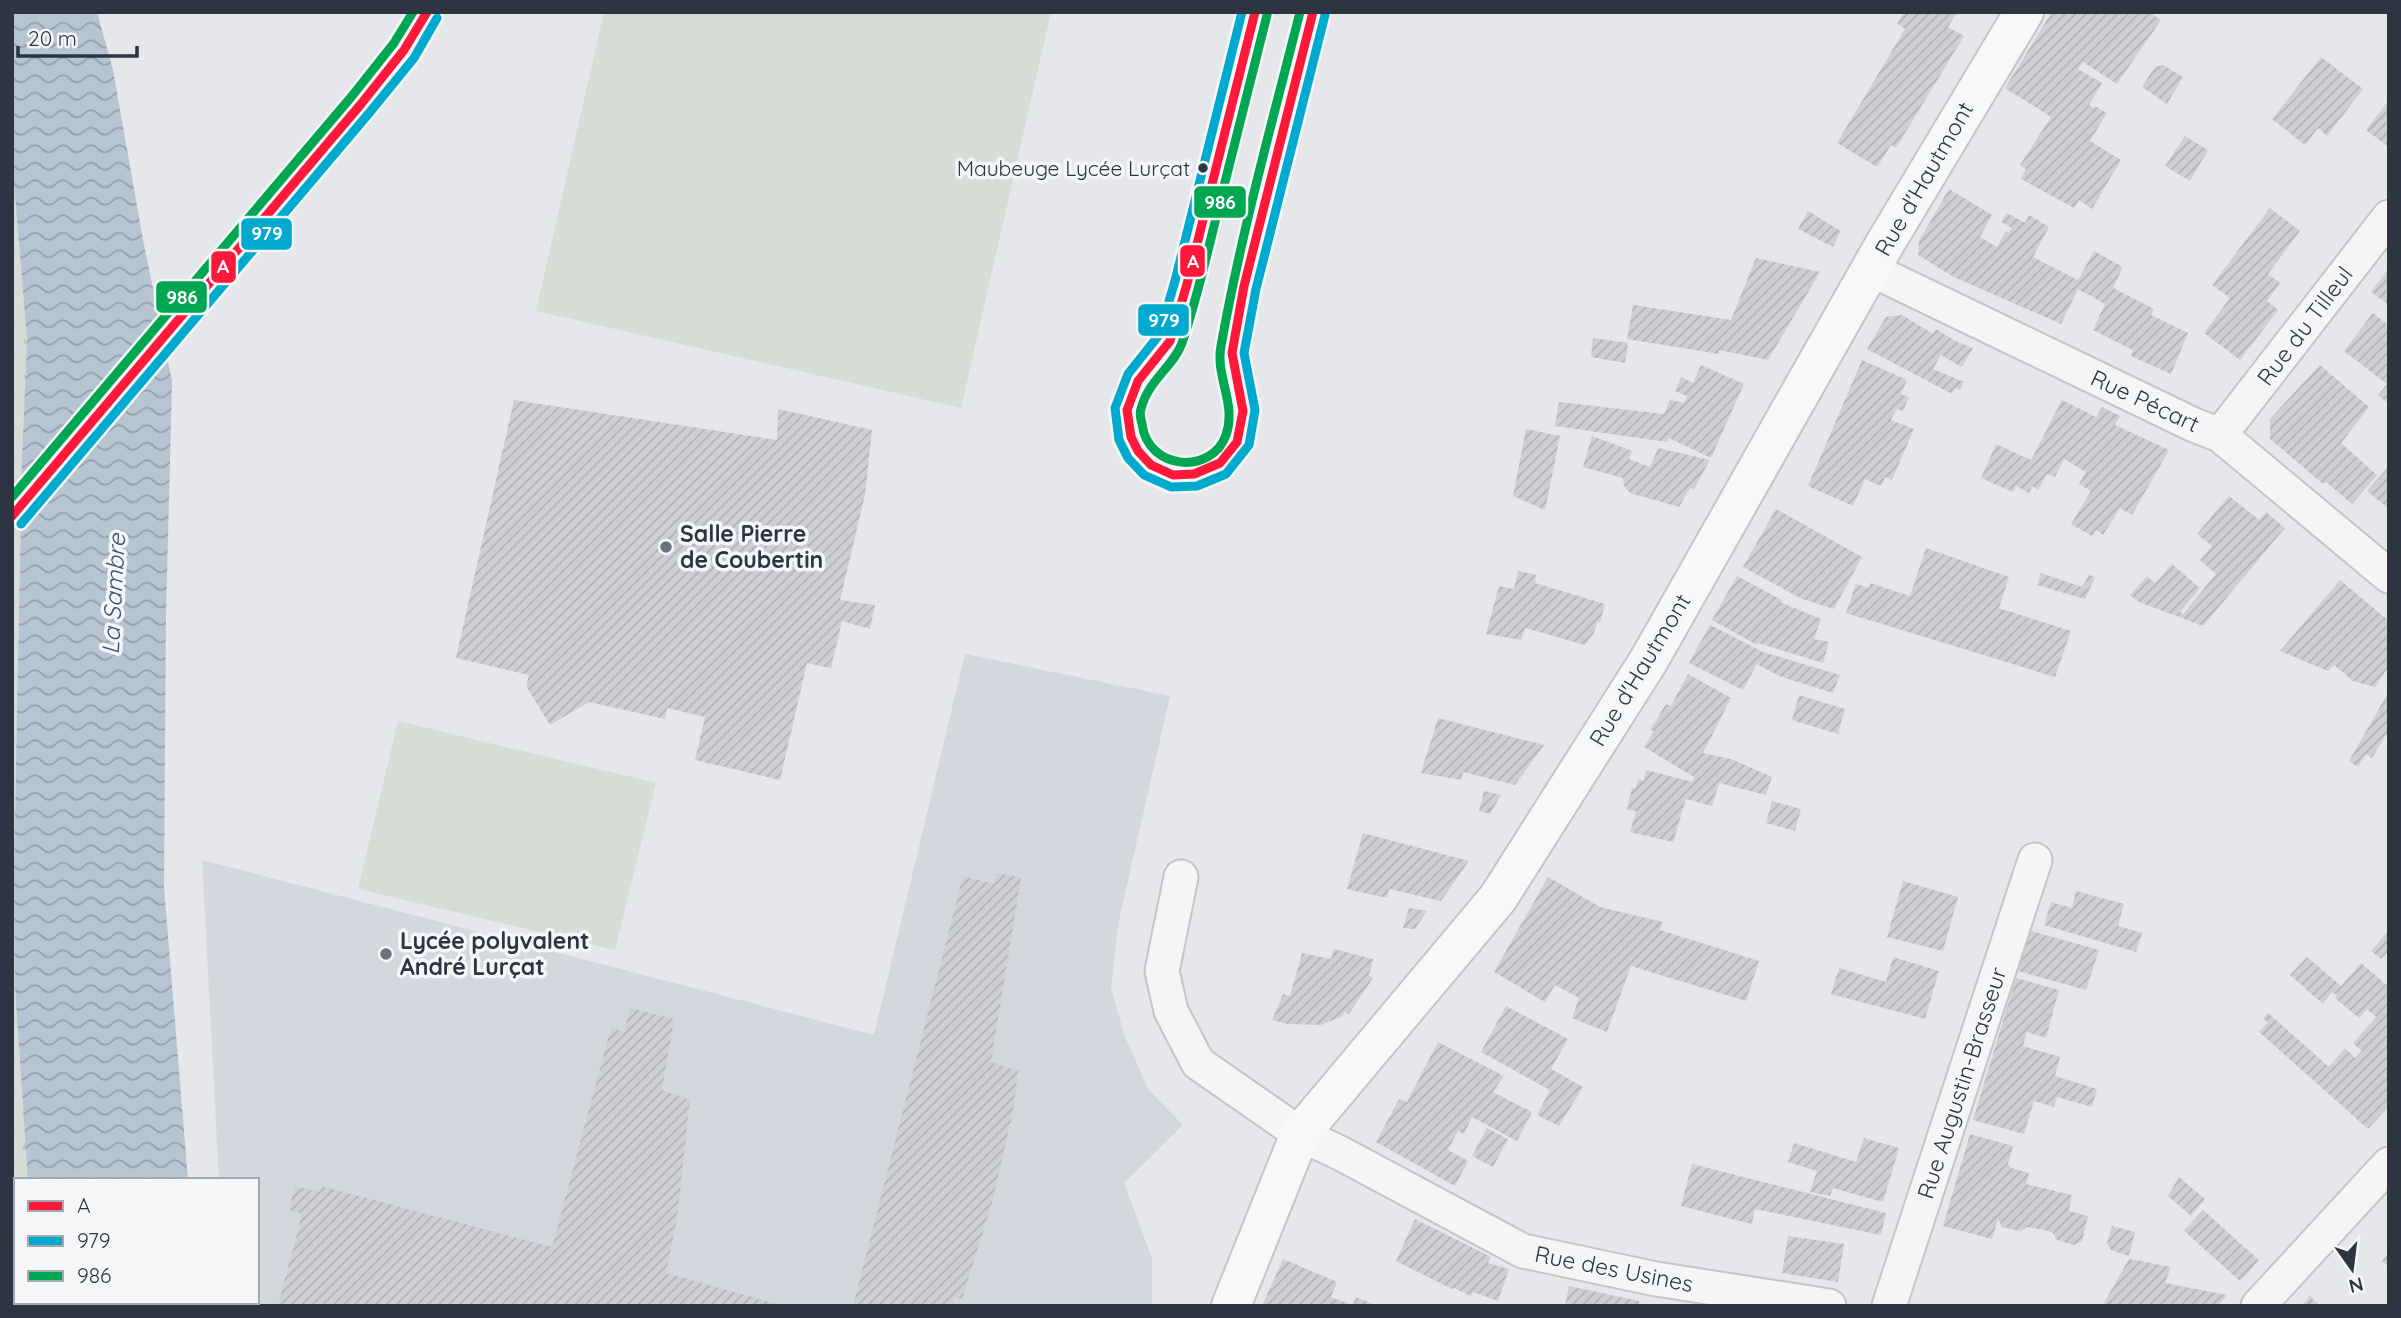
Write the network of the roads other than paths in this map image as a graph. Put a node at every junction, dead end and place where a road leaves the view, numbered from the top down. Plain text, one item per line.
1 (427, 12) edge
2 (1255, 12) edge
3 (1313, 12) edge
4 (2024, 12) edge
5 (2389, 217) edge
6 (1872, 270) junction
7 (2220, 435) junction
8 (12, 516) edge
9 (2389, 576) edge
10 (2035, 860) dead end
11 (1181, 877) dead end
12 (1300, 1134) junction
13 (2389, 1164) edge
14 (1231, 1306) edge
15 (1829, 1306) edge
16 (1889, 1306) edge
17 (2258, 1306) edge

1 - 8 lane
2 - 3 lane
4 - 6 street, Rue d'Hautmont
5 - 7 street, Rue du Tilleul
6 - 7 street, Rue Pécart
6 - 12 street, Rue d'Hautmont
7 - 9 street, Rue Pécart
10 - 16 street, Rue Augustin-Brasseur
11 - 12 street, Rue des Usines
12 - 14 street, Rue d'Hautmont
12 - 15 street, Rue des Usines
13 - 17 street

